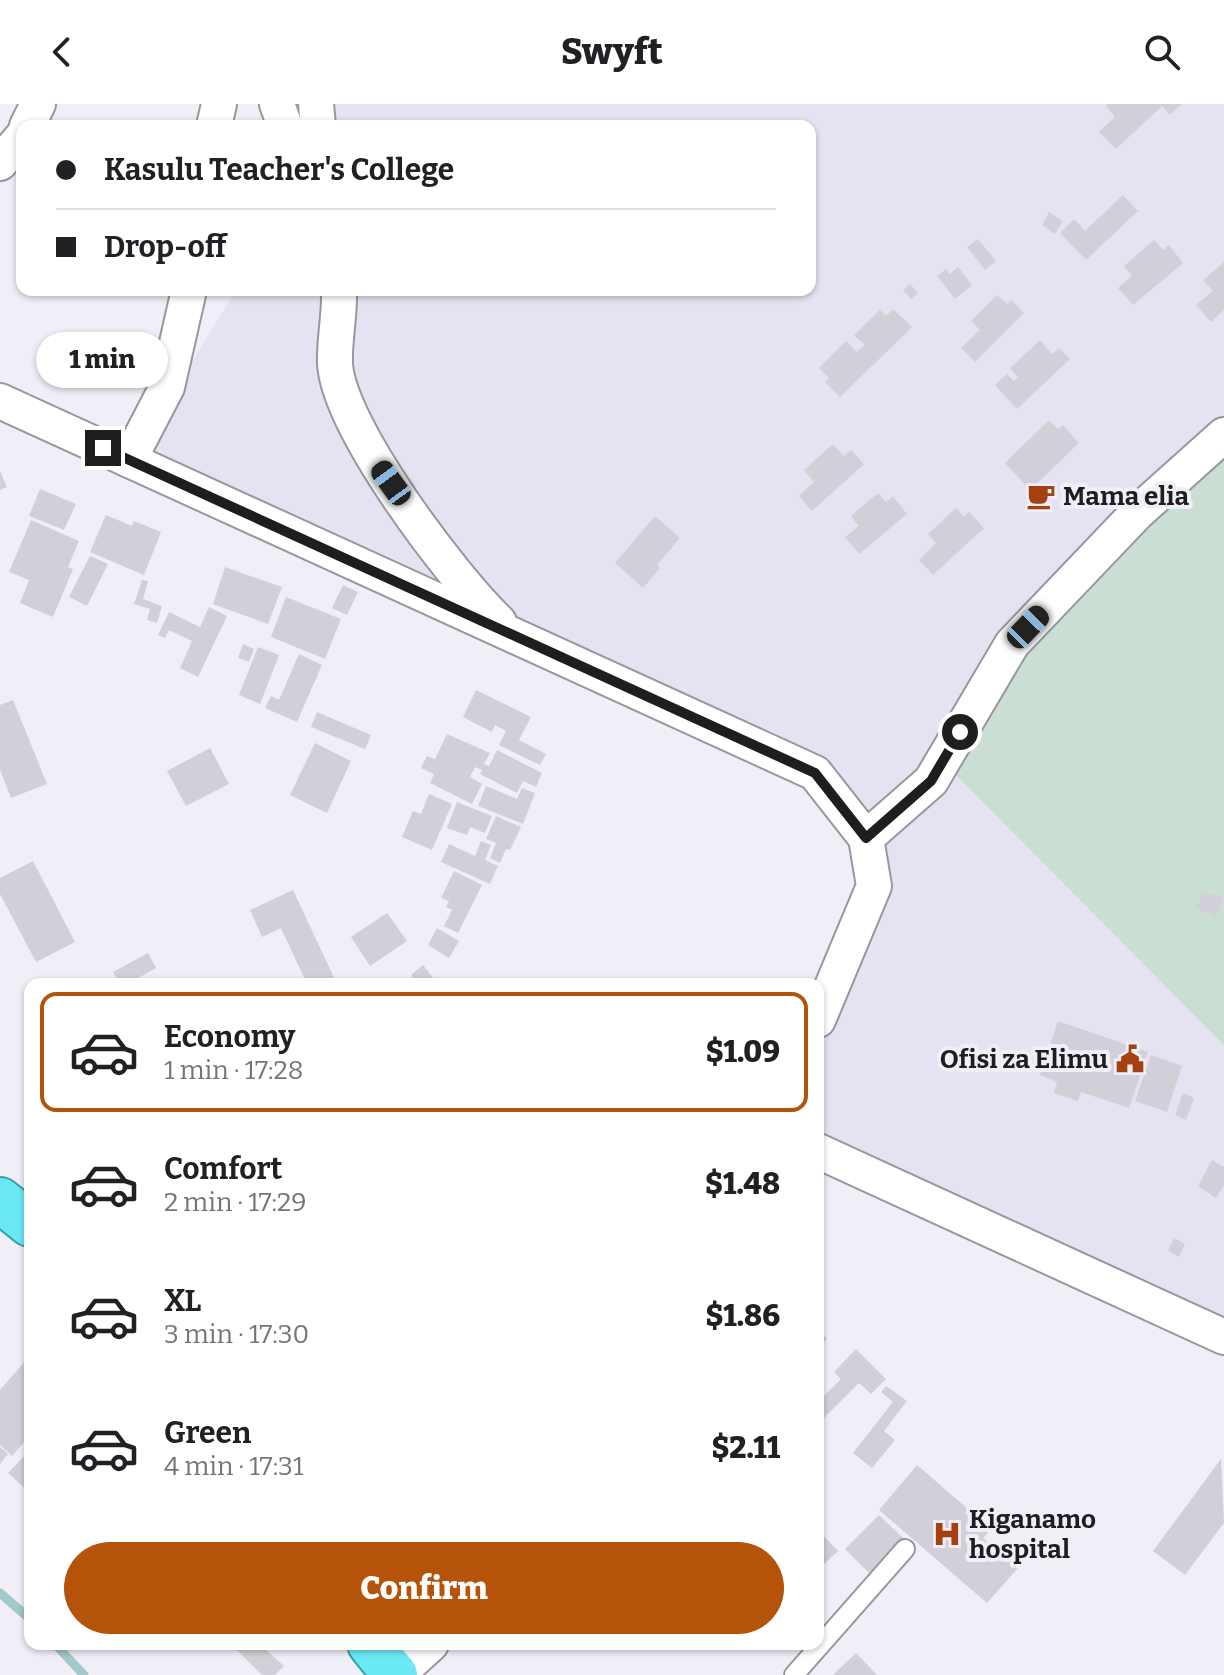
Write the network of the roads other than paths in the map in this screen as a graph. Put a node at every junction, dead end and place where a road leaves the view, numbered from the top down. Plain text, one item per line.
1 (16, 144) edge
2 (0, 163) edge
3 (188, 296) edge
4 (339, 296) edge
5 (0, 401) edge
6 (1224, 435) edge
7 (129, 460) junction
8 (514, 636) junction
9 (866, 838) junction
10 (824, 1006) edge
11 (824, 1154) edge
12 (0, 1200) edge
13 (24, 1219) edge
14 (1224, 1337) edge
15 (905, 1549) dead end
16 (824, 1641) edge
17 (375, 1650) edge
18 (424, 1650) edge
19 (816, 1650) edge
20 (396, 1675) edge
21 (794, 1675) edge

1 - 2 street
3 - 7 street
4 - 8 street
5 - 7 street
6 - 9 street
7 - 8 street
8 - 9 street
9 - 10 street
11 - 14 street
12 - 13 highway
15 - 16 lane
17 - 20 highway
18 - 20 street
19 - 21 lane

